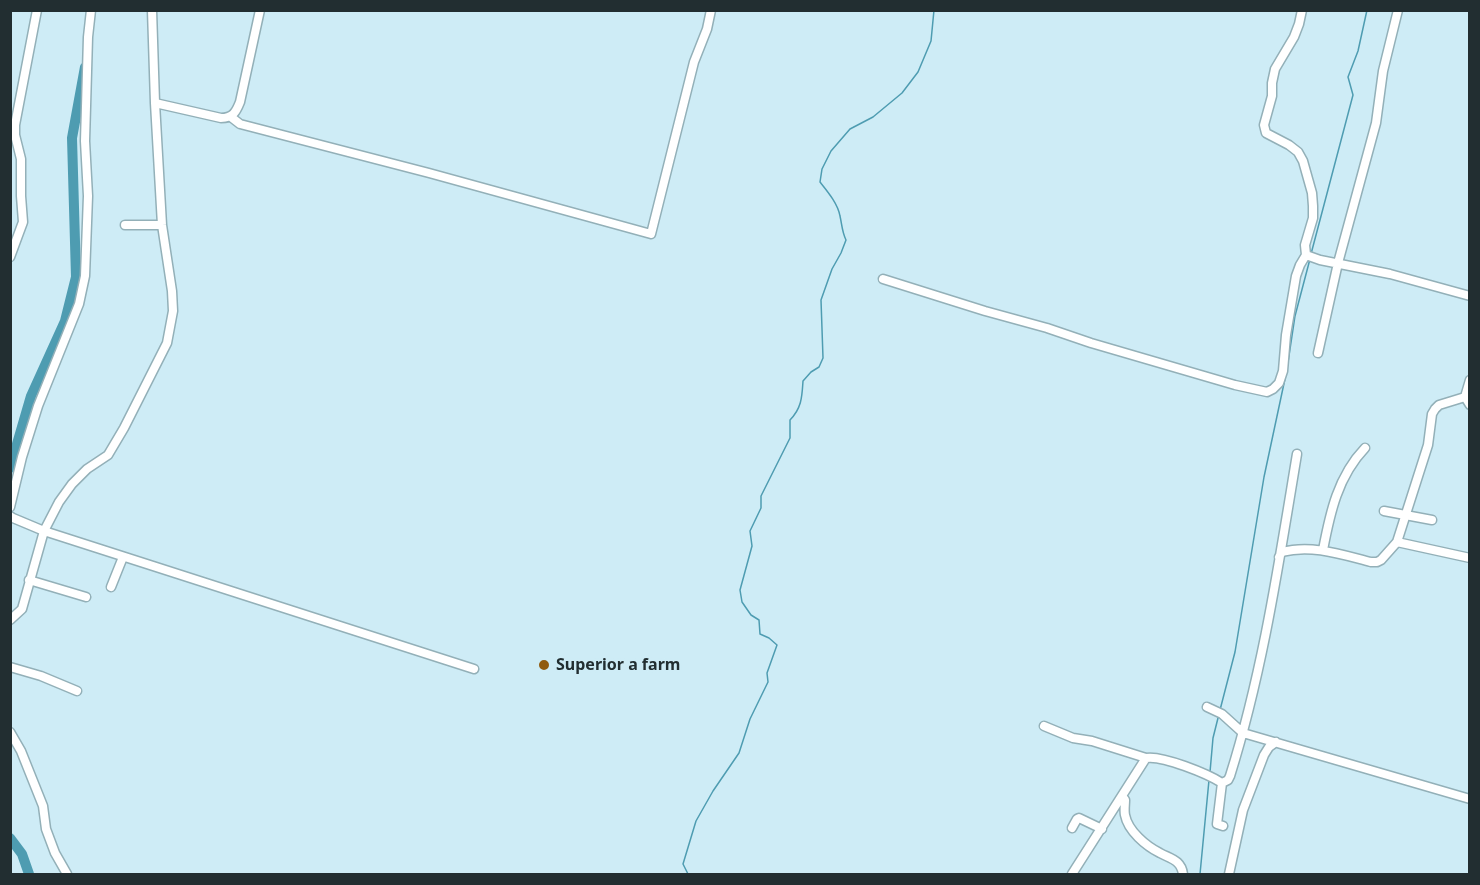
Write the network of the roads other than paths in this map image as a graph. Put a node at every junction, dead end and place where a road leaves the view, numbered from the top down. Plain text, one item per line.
1 (37, 10) edge
2 (91, 10) edge
3 (152, 10) edge
4 (260, 10) edge
5 (711, 10) edge
6 (1302, 10) edge
7 (1398, 10) edge
8 (155, 103) junction
9 (231, 117) junction
10 (125, 225) dead end
11 (162, 225) junction
12 (1307, 256) junction
13 (10, 257) edge
14 (1338, 263) junction
15 (883, 279) dead end
16 (1470, 296) edge
17 (1318, 353) dead end
18 (1470, 380) edge
19 (1465, 397) junction
20 (1470, 405) edge
21 (1365, 448) dead end
22 (1297, 454) dead end
23 (10, 507) edge
24 (1384, 512) dead end
25 (1405, 515) junction
26 (10, 516) edge
27 (1432, 520) dead end
28 (44, 531) junction
29 (1397, 542) junction
30 (1323, 550) junction
31 (123, 557) junction
32 (1279, 557) junction
33 (1470, 558) edge
34 (29, 580) junction
35 (111, 587) dead end
36 (86, 597) dead end
37 (10, 620) edge
38 (10, 667) edge
39 (474, 669) dead end
40 (77, 691) dead end
41 (1207, 707) dead end
42 (1044, 726) dead end
43 (10, 732) edge
44 (1243, 733) junction
45 (1276, 742) junction
46 (1146, 758) junction
47 (1222, 783) junction
48 (1122, 796) junction
49 (1470, 799) edge
50 (1223, 826) dead end
51 (1072, 828) dead end
52 (1102, 829) junction
53 (67, 874) edge
54 (1072, 874) edge
55 (1183, 874) edge
56 (1229, 874) edge

1 - 13 street
2 - 23 street
3 - 8 street
4 - 9 street
5 - 9 street
6 - 12 street
7 - 14 street
8 - 9 street
8 - 11 street
10 - 11 street
11 - 28 street
12 - 14 street
12 - 15 street
14 - 16 street
14 - 17 street
18 - 19 street
19 - 20 street
19 - 25 street
21 - 30 street
22 - 32 street
24 - 25 street
25 - 27 street
25 - 29 street
26 - 28 street
28 - 31 street
28 - 34 street
29 - 30 street
29 - 33 street
30 - 32 street
31 - 35 street
31 - 39 street
32 - 44 street
34 - 36 street
34 - 37 street
38 - 40 street
41 - 44 street
42 - 46 street
43 - 53 street
44 - 45 street
44 - 47 street
45 - 49 street
45 - 56 street
46 - 47 street
46 - 48 street
47 - 50 street
48 - 52 street
48 - 55 street
51 - 52 street
52 - 54 street

